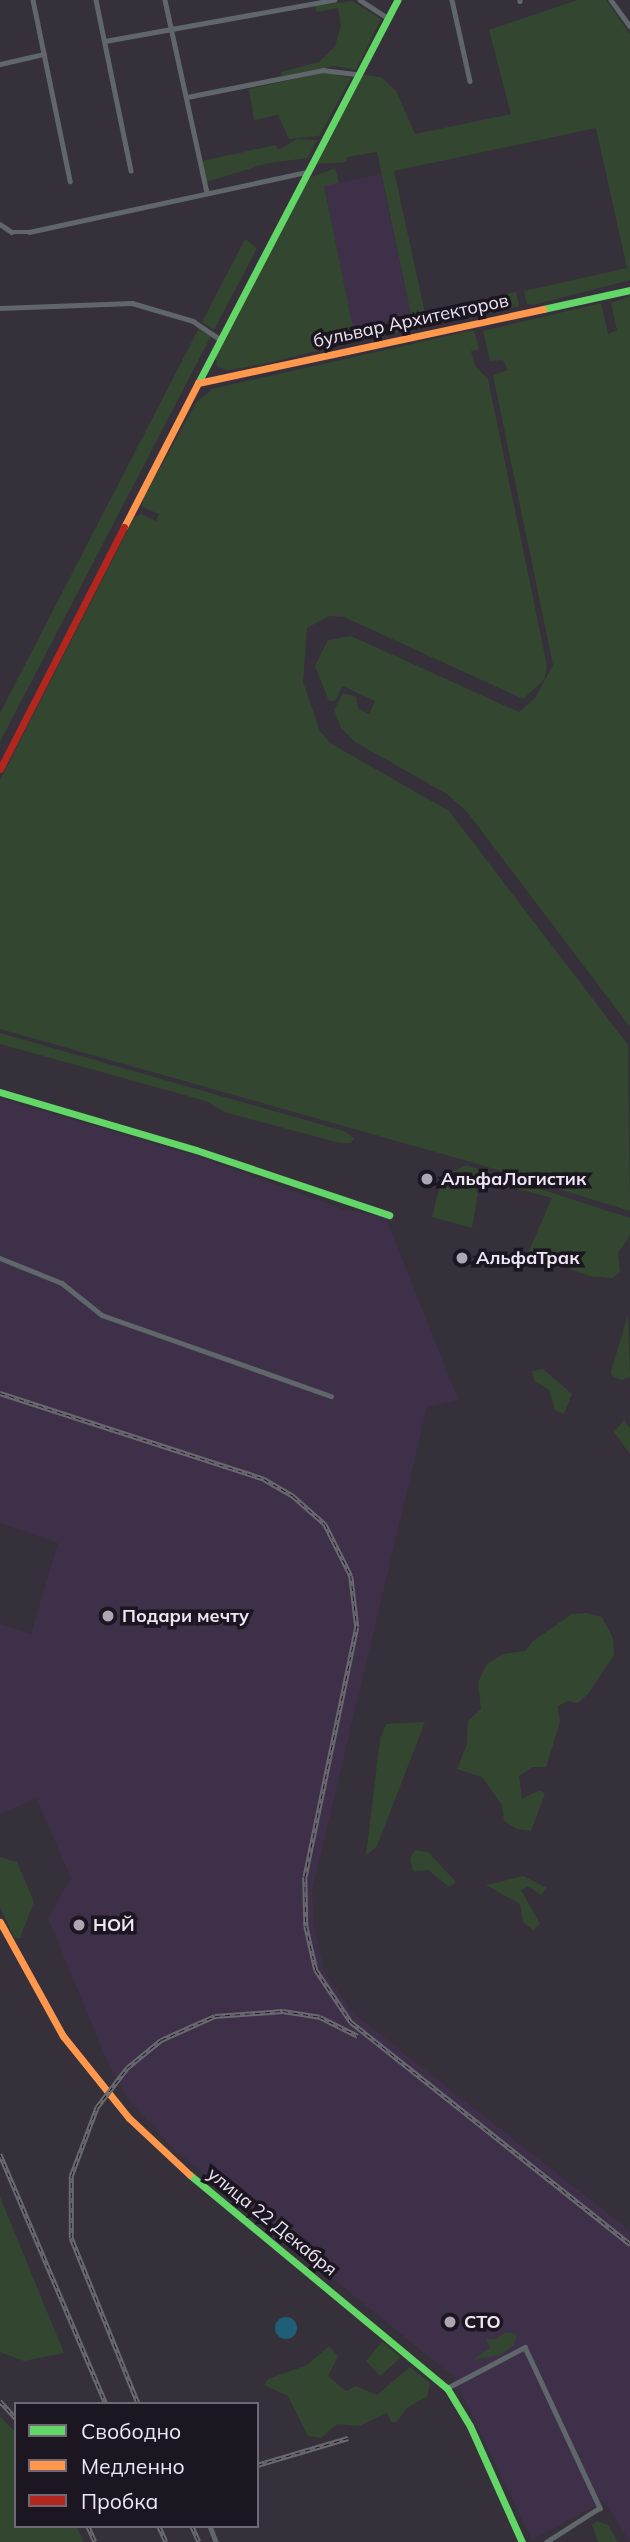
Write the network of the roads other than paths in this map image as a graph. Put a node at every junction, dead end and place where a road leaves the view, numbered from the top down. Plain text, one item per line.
1 (33, 0) edge
2 (96, 0) edge
3 (165, 0) edge
4 (334, 0) edge
5 (360, 0) edge
6 (397, 0) edge
7 (452, 0) edge
8 (611, 0) edge
9 (388, 18) junction
10 (630, 26) edge
11 (173, 29) junction
12 (105, 41) junction
13 (44, 54) junction
14 (0, 64) edge
15 (357, 75) junction
16 (471, 81) dead end
17 (187, 97) junction
18 (131, 170) dead end
19 (307, 172) junction
20 (70, 181) dead end
21 (207, 192) junction
22 (0, 224) edge
23 (630, 290) edge
24 (0, 308) edge
25 (220, 339) junction
26 (198, 383) junction
27 (0, 769) edge
28 (0, 1092) edge
29 (389, 1215) dead end
30 (0, 1258) edge
31 (331, 1396) dead end
32 (0, 1922) edge
33 (447, 2389) junction
34 (522, 2542) edge
35 (547, 2542) edge

1 - 13 street
2 - 12 street
3 - 11 street
4 - 11 street
5 - 9 street
6 - 9 main road
7 - 16 street
8 - 10 street
9 - 15 main road
11 - 12 street
11 - 17 street
12 - 18 street
13 - 14 street
13 - 20 street
15 - 17 street
15 - 19 main road
17 - 21 street
19 - 21 street
19 - 25 main road
21 - 22 street
23 - 26 main road, бульвар Архитекторов
24 - 25 street
25 - 26 main road
26 - 27 main road
28 - 29 main road
30 - 31 street
32 - 33 main road, улица 22 Декабря
33 - 34 main road, улица 22 Декабря
33 - 35 street

